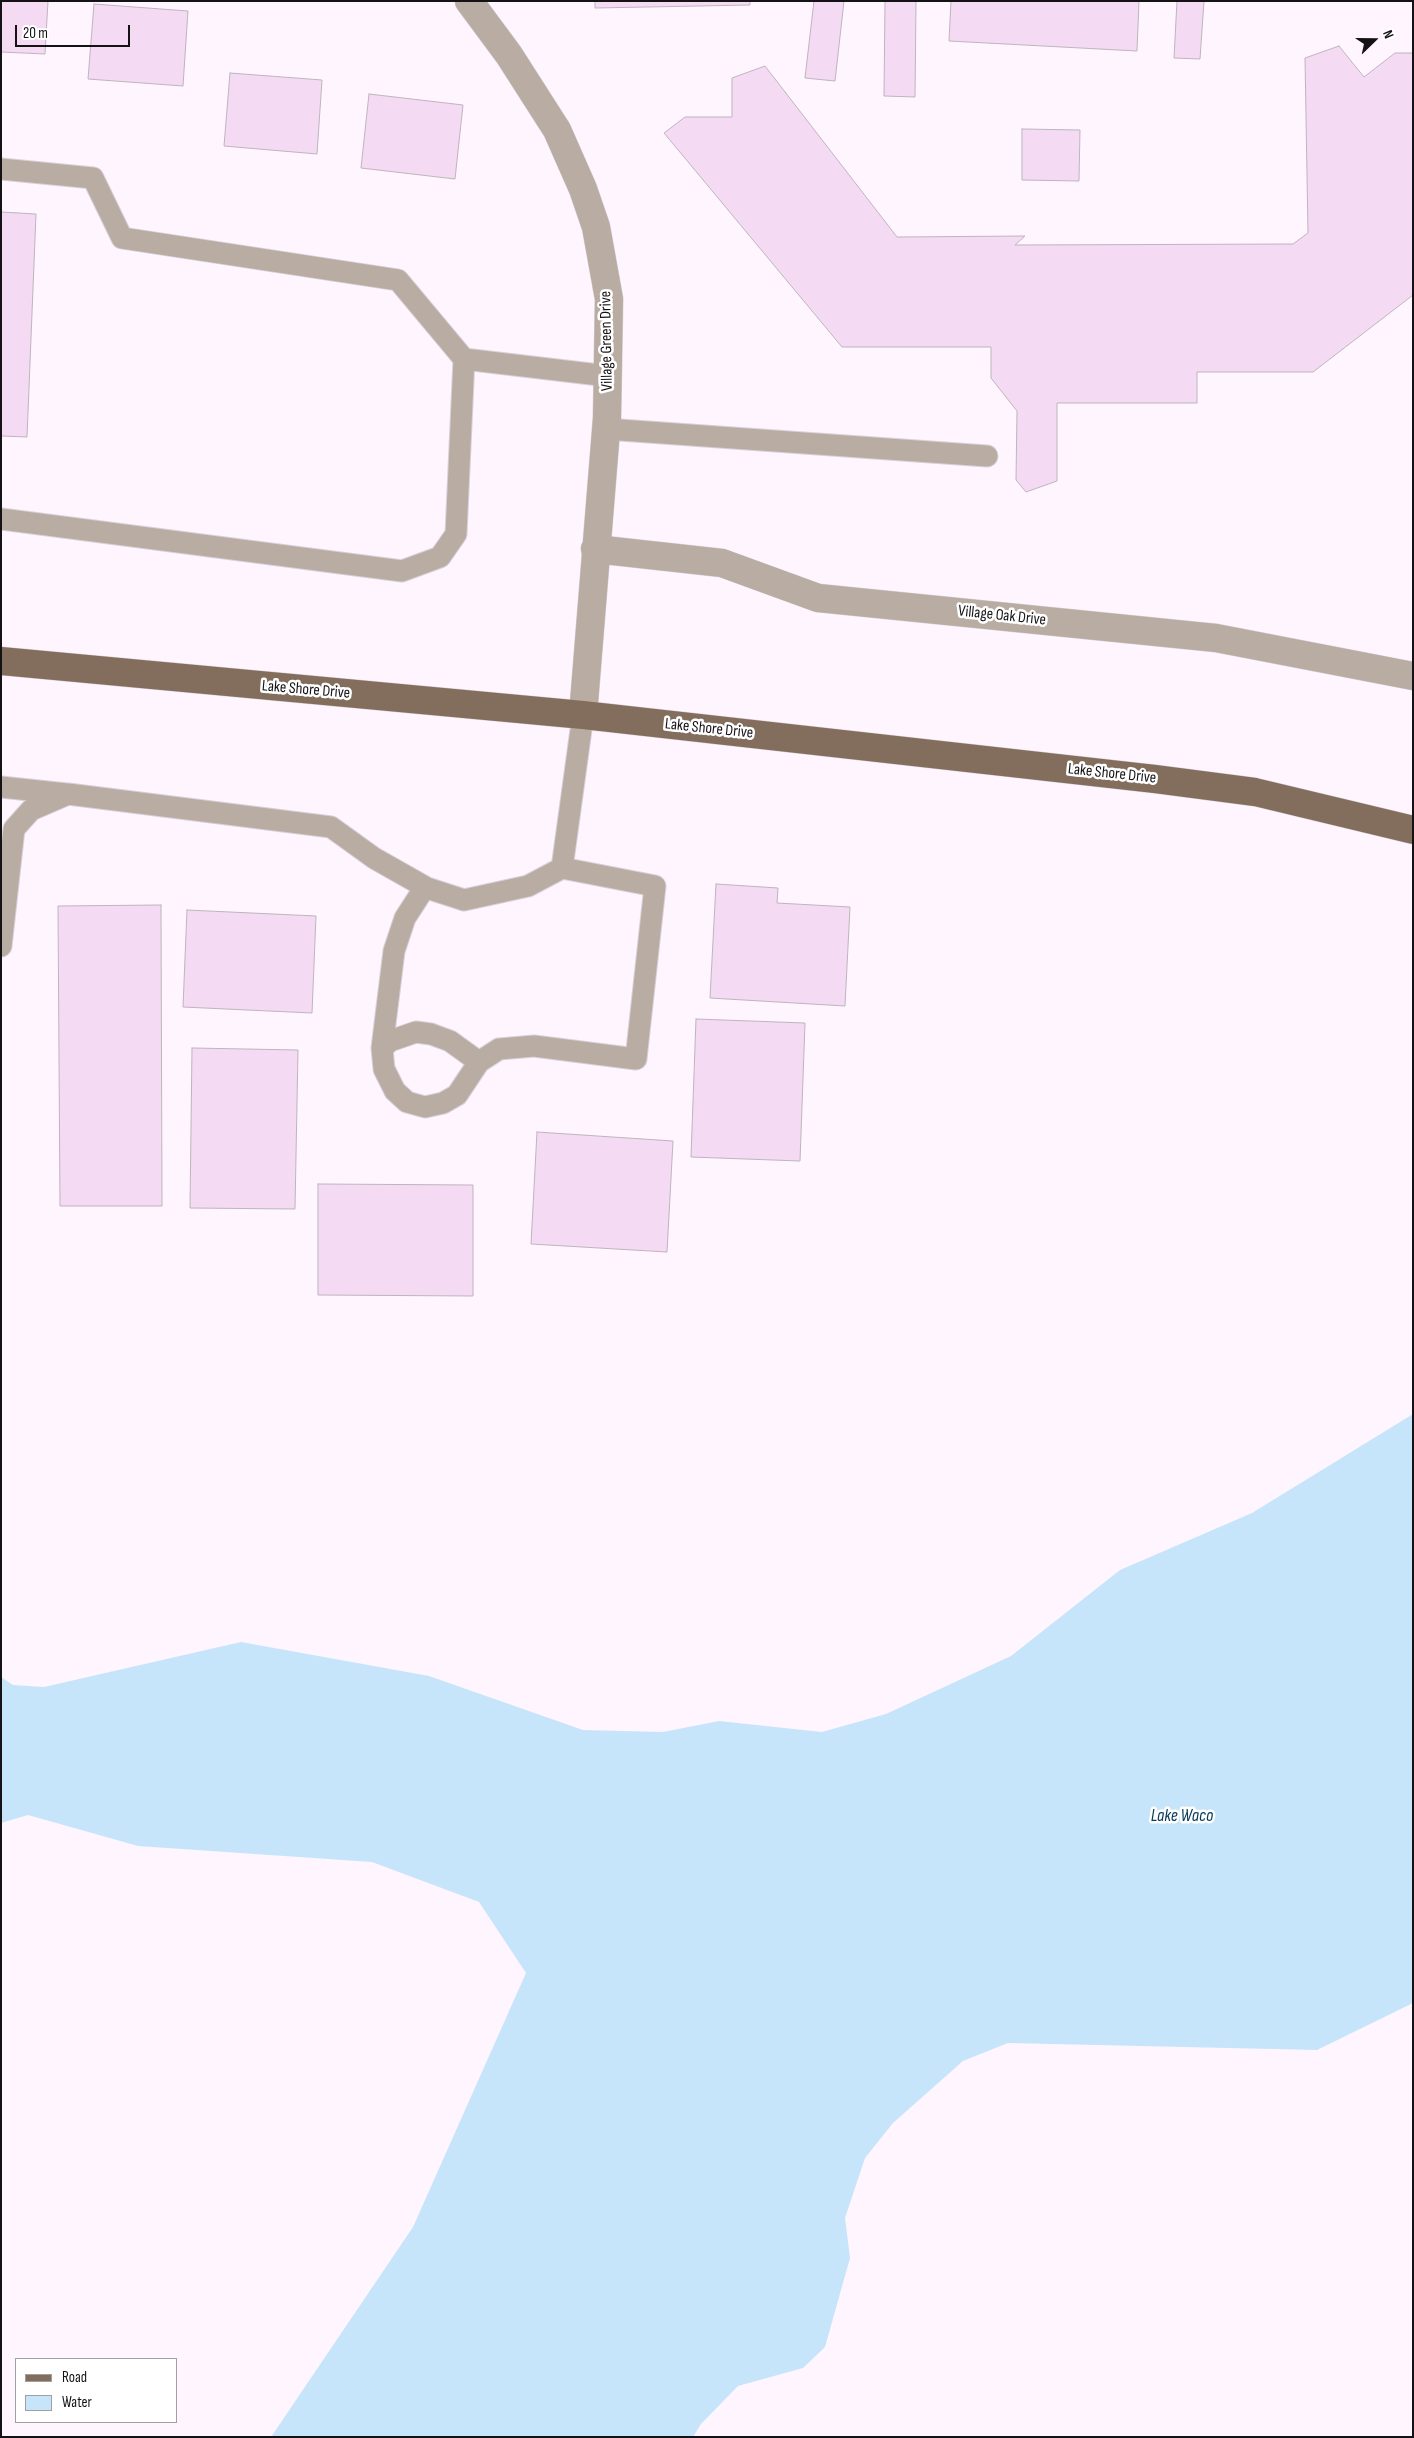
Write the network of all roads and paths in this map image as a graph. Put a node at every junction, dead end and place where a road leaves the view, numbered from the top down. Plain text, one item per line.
1 (469, 1) edge
2 (1, 169) edge
3 (464, 358) junction
4 (608, 376) junction
5 (606, 429) junction
6 (987, 456) dead end
7 (1, 519) edge
8 (595, 549) junction
9 (1, 661) edge
10 (1413, 676) edge
11 (583, 715) junction
12 (1, 787) edge
13 (68, 794) junction
14 (1413, 830) edge
15 (562, 868) junction
16 (425, 887) junction
17 (1, 946) edge
18 (382, 1048) junction
19 (479, 1062) junction

1 - 4 street, Village Green Drive
2 - 3 lane
3 - 4 lane
3 - 7 lane
4 - 5 street, Village Green Drive
5 - 6 lane
5 - 8 street, Village Green Drive
8 - 10 street, Village Oak Drive
8 - 11 street, Village Green Drive
9 - 11 main road, Lake Shore Drive
11 - 14 main road, Lake Shore Drive
11 - 15 lane
12 - 13 lane
13 - 16 lane
13 - 17 lane
15 - 16 lane
15 - 19 lane
16 - 18 lane
18 - 19 lane
18 - 19 lane

